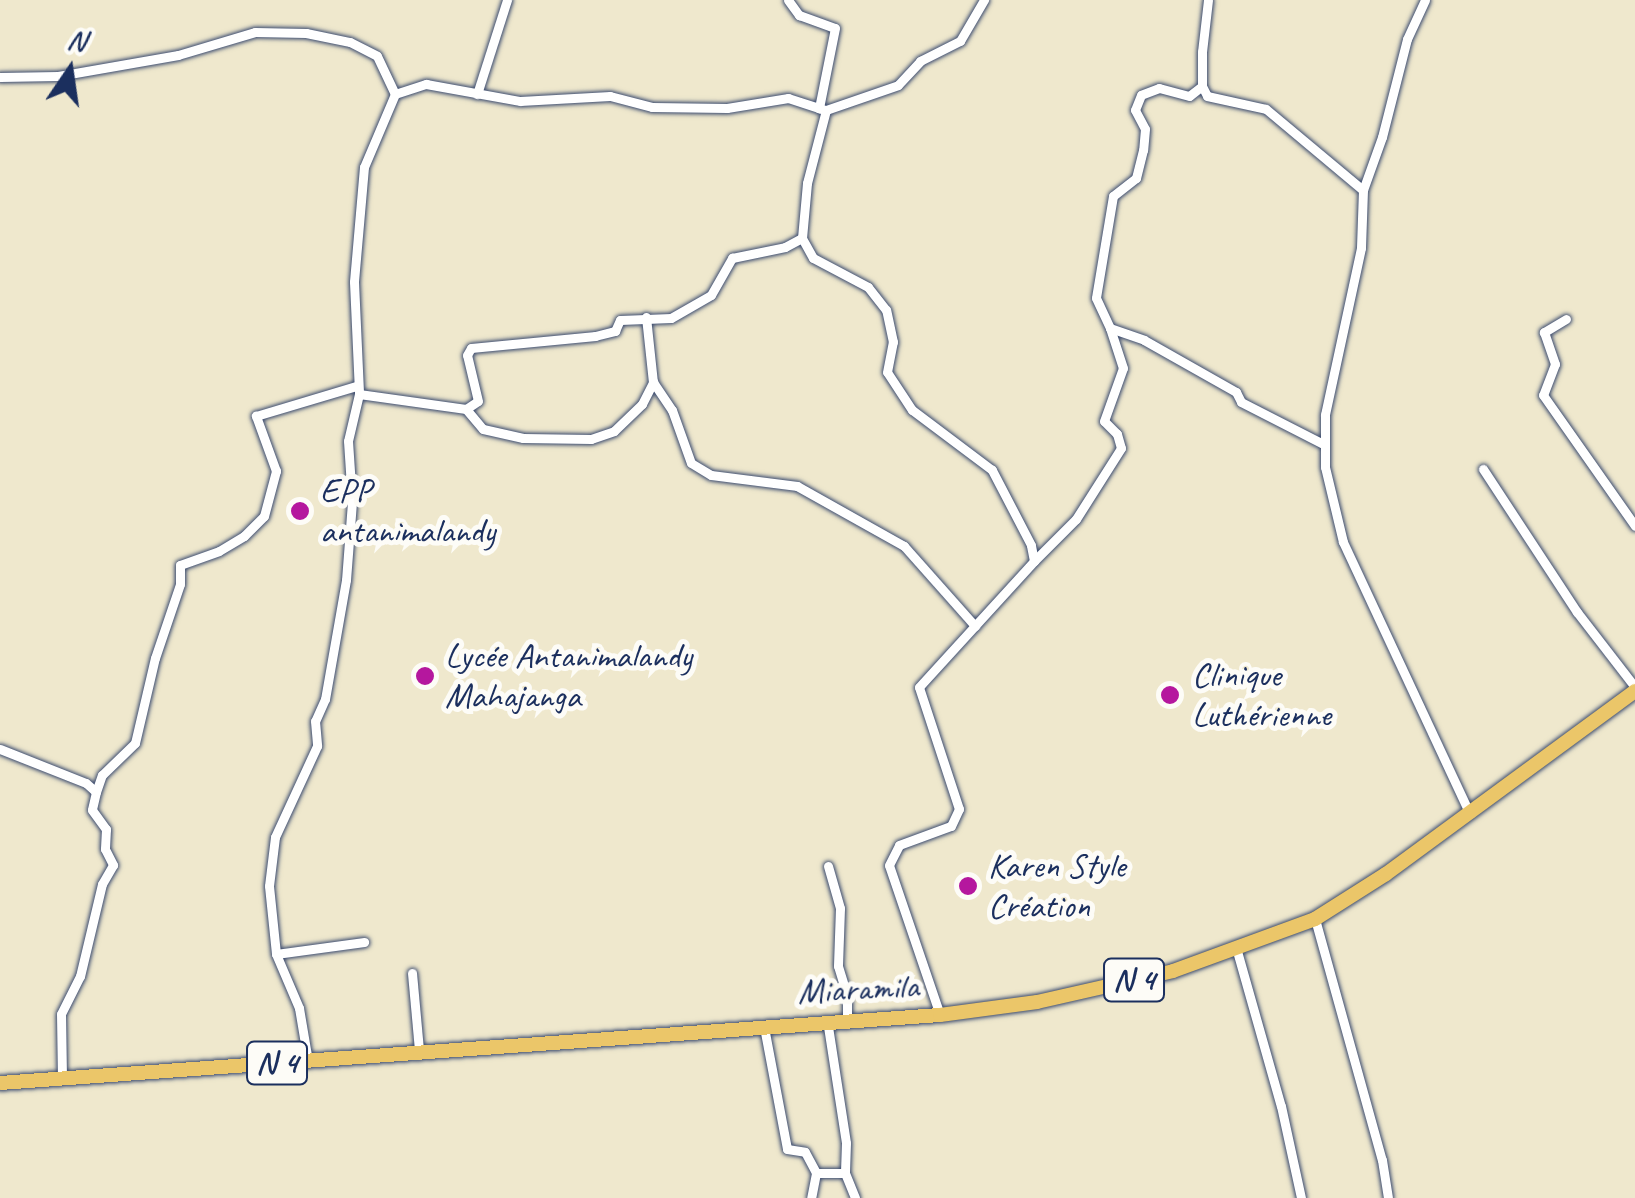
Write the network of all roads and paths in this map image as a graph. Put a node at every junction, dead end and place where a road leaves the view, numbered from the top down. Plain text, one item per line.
1 (507, 0) edge
2 (788, 0) edge
3 (984, 0) edge
4 (1208, 0) edge
5 (1425, 0) edge
6 (0, 77) edge
7 (1202, 86) junction
8 (395, 94) junction
9 (477, 94) junction
10 (823, 109) junction
11 (1362, 190) junction
12 (802, 238) junction
13 (646, 318) junction
14 (1566, 319) dead end
15 (1110, 328) junction
16 (653, 382) junction
17 (358, 390) junction
18 (466, 409) junction
19 (1325, 445) junction
20 (1483, 469) dead end
21 (1635, 526) edge
22 (1034, 560) junction
23 (975, 626) junction
24 (1635, 689) edge
25 (0, 749) edge
26 (96, 792) junction
27 (1470, 814) junction
28 (828, 866) dead end
29 (1315, 919) junction
30 (364, 942) dead end
31 (1237, 950) junction
32 (276, 954) junction
33 (412, 973) dead end
34 (940, 1015) junction
35 (847, 1019) junction
36 (826, 1020) junction
37 (764, 1024) junction
38 (419, 1050) junction
39 (308, 1061) junction
40 (62, 1076) junction
41 (0, 1084) edge
42 (816, 1173) junction
43 (845, 1173) junction
44 (811, 1198) edge
45 (855, 1198) edge
46 (1301, 1198) edge
47 (1388, 1198) edge

1 - 9 street
2 - 10 street
3 - 10 street
4 - 7 street
5 - 11 street
6 - 8 street
7 - 11 street
7 - 15 street
8 - 9 street
8 - 17 street
9 - 10 street
10 - 12 street
11 - 19 street
12 - 13 street
12 - 22 street
13 - 16 street
13 - 18 street
14 - 21 street
15 - 19 street
15 - 22 street
16 - 18 street
16 - 23 street
17 - 18 street
17 - 26 street
17 - 32 street
19 - 27 street
20 - 24 street
22 - 23 street
23 - 34 street
24 - 27 main road, Miaramila / N 4
25 - 26 street
26 - 40 street
27 - 29 main road, Miaramila / N 4
28 - 35 street
29 - 31 main road, Miaramila / N 4
29 - 47 street
30 - 32 street
31 - 34 main road, Miaramila / N 4
31 - 46 street
32 - 39 street
33 - 38 street
34 - 35 main road, Miaramila / N 4
35 - 36 main road, Miaramila / N 4
36 - 37 main road, Miaramila / N 4
36 - 43 street
37 - 38 main road, Miaramila / N 4
37 - 42 street
38 - 39 main road, Miaramila / N 4
39 - 40 main road, Miaramila / N 4
40 - 41 main road, Miaramila / N 4
42 - 43 street
42 - 44 street
43 - 45 street

